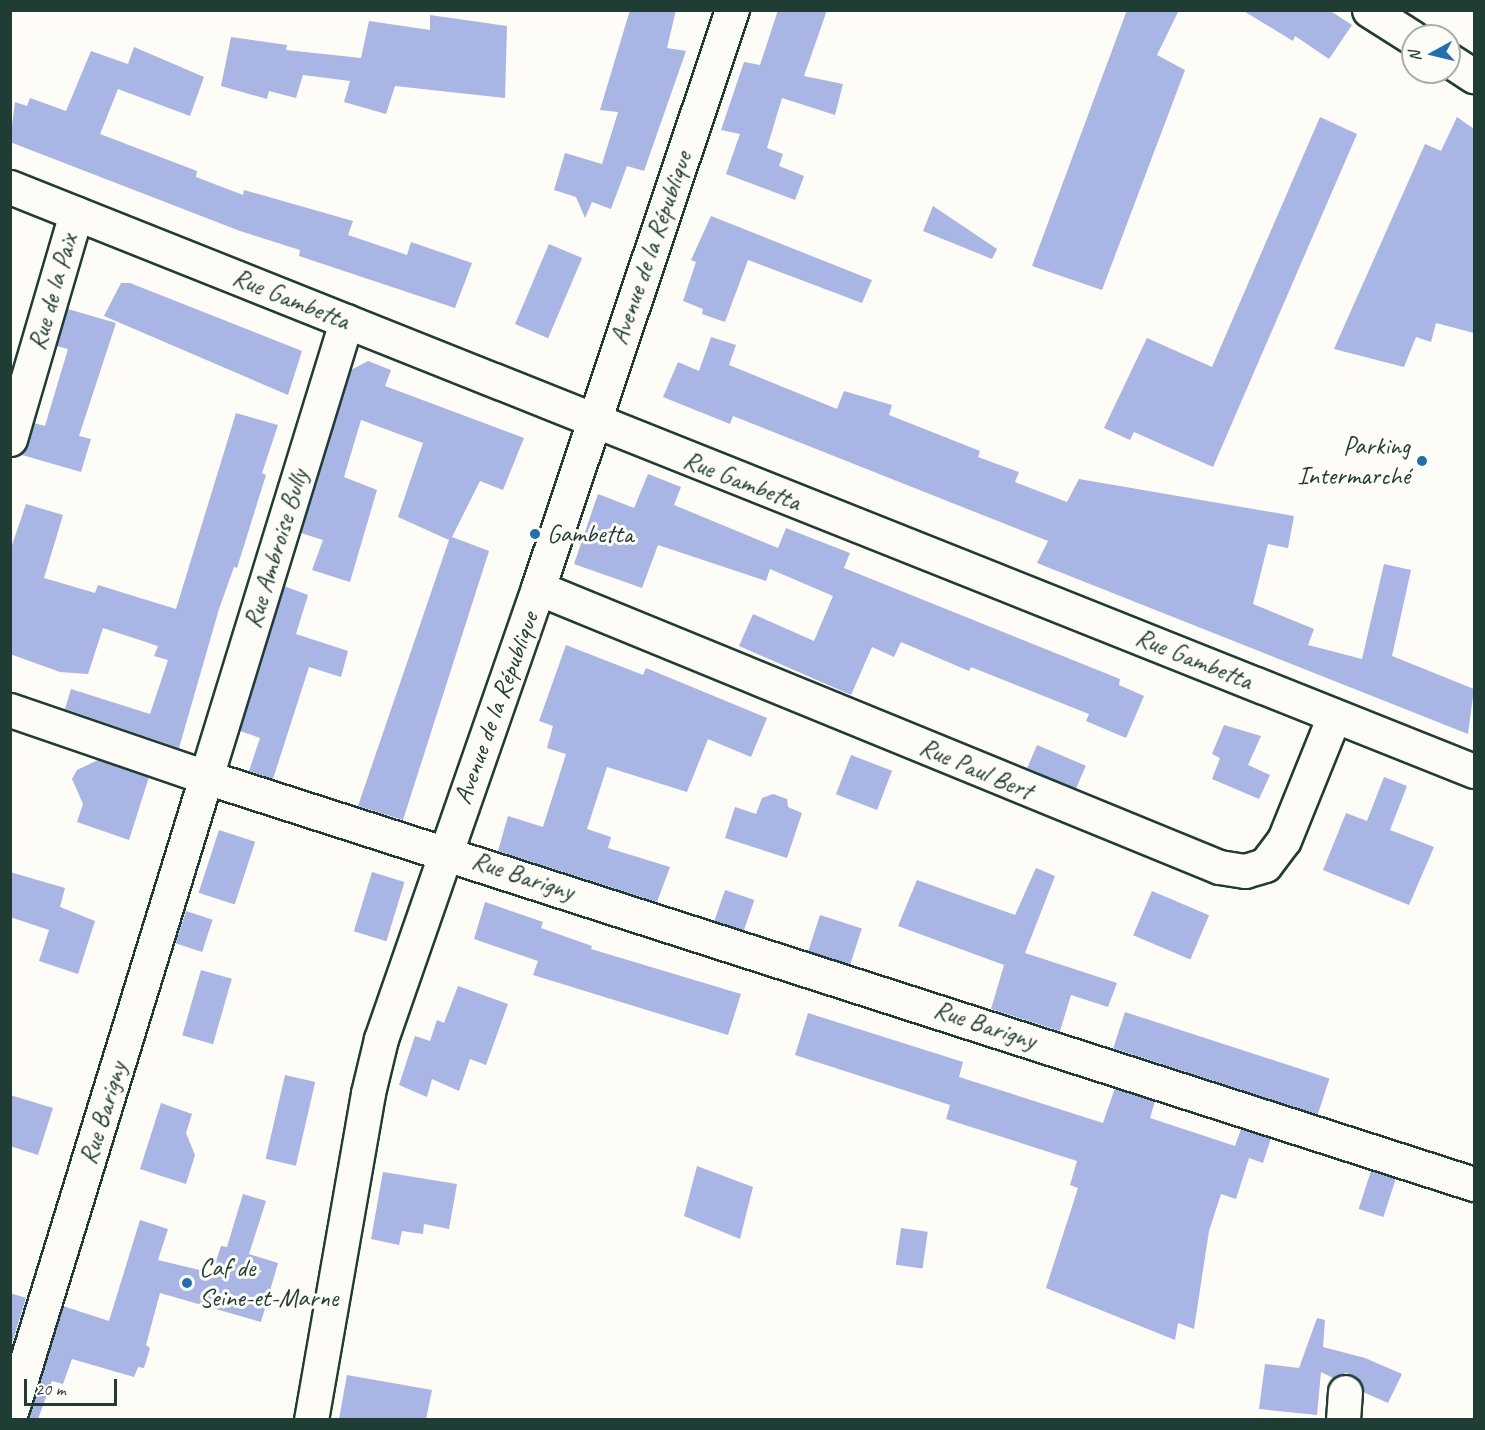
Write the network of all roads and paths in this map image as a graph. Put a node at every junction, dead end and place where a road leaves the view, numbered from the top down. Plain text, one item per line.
1 (732, 10) edge
2 (1369, 10) edge
3 (1401, 30) edge
4 (1461, 68) edge
5 (1474, 76) edge
6 (10, 187) edge
7 (76, 213) junction
8 (346, 321) junction
9 (592, 422) junction
10 (10, 439) edge
11 (538, 588) junction
12 (10, 710) edge
13 (1334, 716) junction
14 (1474, 771) edge
15 (206, 777) junction
16 (446, 850) junction
17 (1474, 1184) edge
18 (10, 1415) edge
19 (311, 1419) edge

1 - 9 street, Avenue de la République
2 - 3 street
4 - 5 street
6 - 7 street, Rue Gambetta
7 - 8 street, Rue Gambetta
7 - 10 street, Rue de la Paix
8 - 9 street, Rue Gambetta
8 - 15 street, Rue Ambroise Bully
9 - 11 street, Avenue de la République
9 - 13 street, Rue Gambetta
11 - 13 street, Rue Paul Bert
11 - 16 street, Avenue de la République
12 - 15 street
13 - 14 street, Rue Gambetta
15 - 16 street, Rue Barigny
15 - 18 street, Rue Barigny
16 - 17 street, Rue Barigny
16 - 19 street, Avenue de la République

